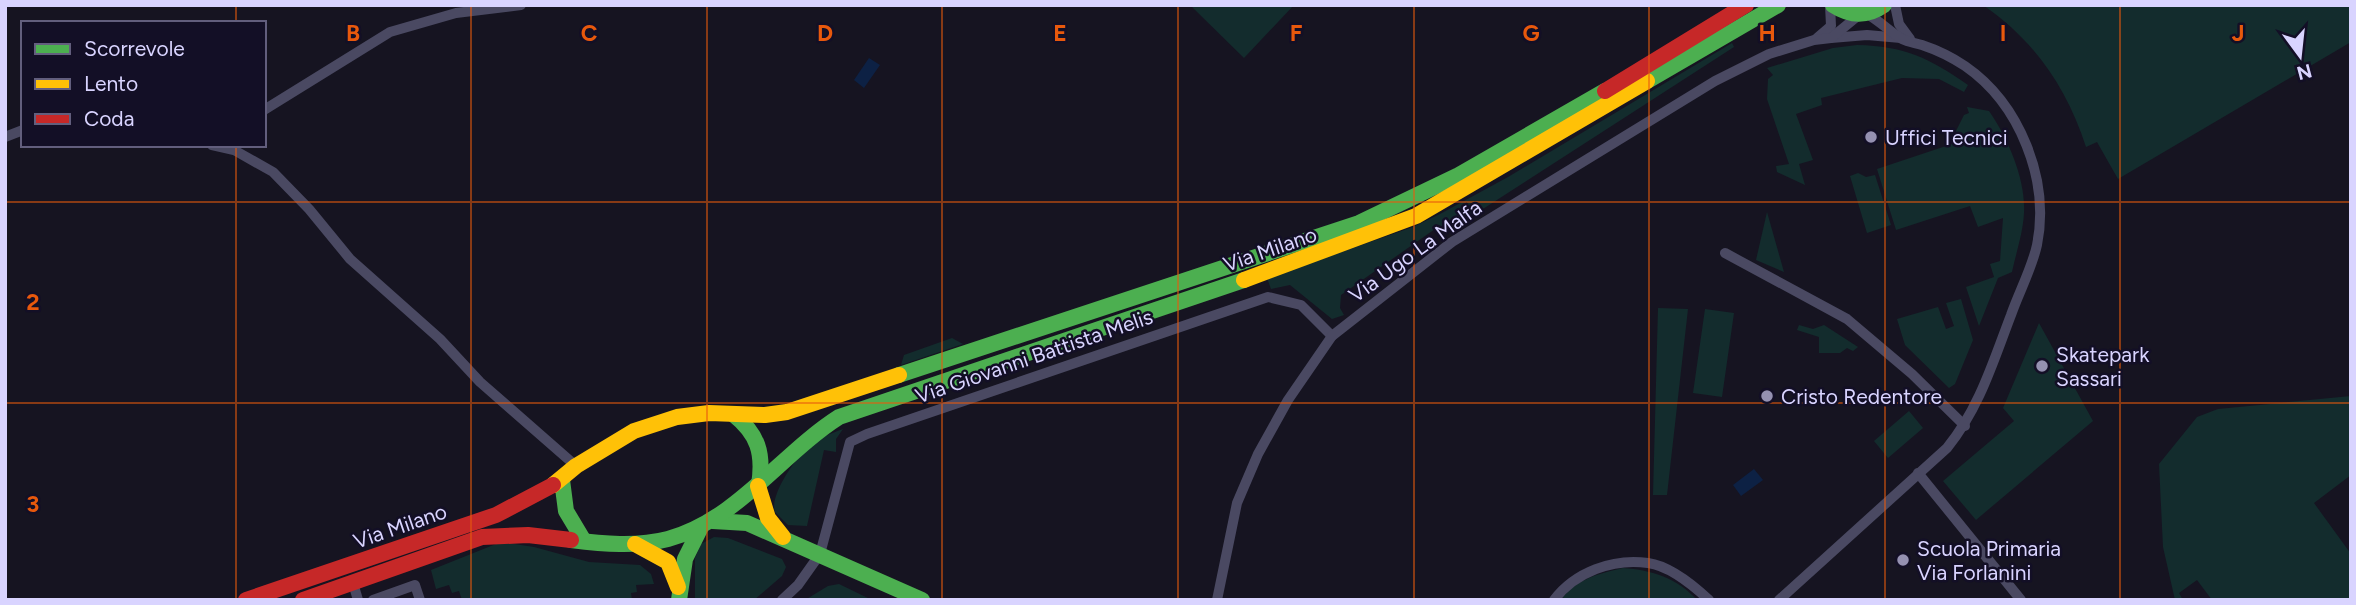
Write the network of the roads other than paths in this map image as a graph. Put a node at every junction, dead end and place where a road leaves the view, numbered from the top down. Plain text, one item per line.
1 (521, 5) edge
2 (1777, 5) edge
3 (1831, 5) edge
4 (1884, 5) edge
5 (1895, 5) edge
6 (1739, 7) edge
7 (1863, 15) junction
8 (1831, 38) junction
9 (1814, 40) junction
10 (1907, 40) junction
11 (266, 109) edge
12 (223, 147) edge
13 (1726, 253) dead end
14 (1332, 336) junction
15 (733, 414) junction
16 (1965, 426) junction
17 (576, 466) junction
18 (1918, 473) junction
19 (562, 480) junction
20 (759, 485) junction
21 (706, 524) junction
22 (784, 539) junction
23 (584, 541) junction
24 (633, 543) junction
25 (820, 554) junction
26 (353, 583) junction
27 (679, 596) edge
28 (2020, 599) edge
29 (246, 600) edge
30 (303, 600) edge
31 (358, 600) edge
32 (373, 600) edge
33 (420, 600) edge
34 (782, 600) edge
35 (922, 600) edge
36 (1217, 600) edge
37 (1554, 600) edge
38 (1709, 600) edge
39 (1779, 600) edge

1 - 11 street
2 - 20 main road, Via Milano
3 - 7 main road
3 - 9 street
4 - 7 main road
5 - 10 street
6 - 15 main road, Via Milano
7 - 8 street
7 - 10 street
8 - 9 street, Via Ugo La Malfa
8 - 10 street, Via Ugo La Malfa
9 - 14 street, Via Ugo La Malfa
10 - 16 street
12 - 17 street
13 - 16 street
14 - 25 street, Via Giovanni Battista Melis
14 - 36 street, Via Ugo La Malfa
15 - 17 main road, Via Milano
15 - 20 main road
16 - 18 street
17 - 19 main road, Via Milano
18 - 28 street
18 - 39 street
19 - 23 main road
19 - 29 main road, Via Milano
20 - 21 main road, Via Milano
20 - 22 main road
21 - 22 main road
21 - 24 main road, Via Milano
21 - 27 main road
22 - 25 main road
23 - 24 main road, Via Milano
23 - 26 main road, Via Milano
24 - 27 main road
25 - 34 street
25 - 35 main road
26 - 30 main road, Via Milano
26 - 31 street
32 - 33 street
37 - 38 street

